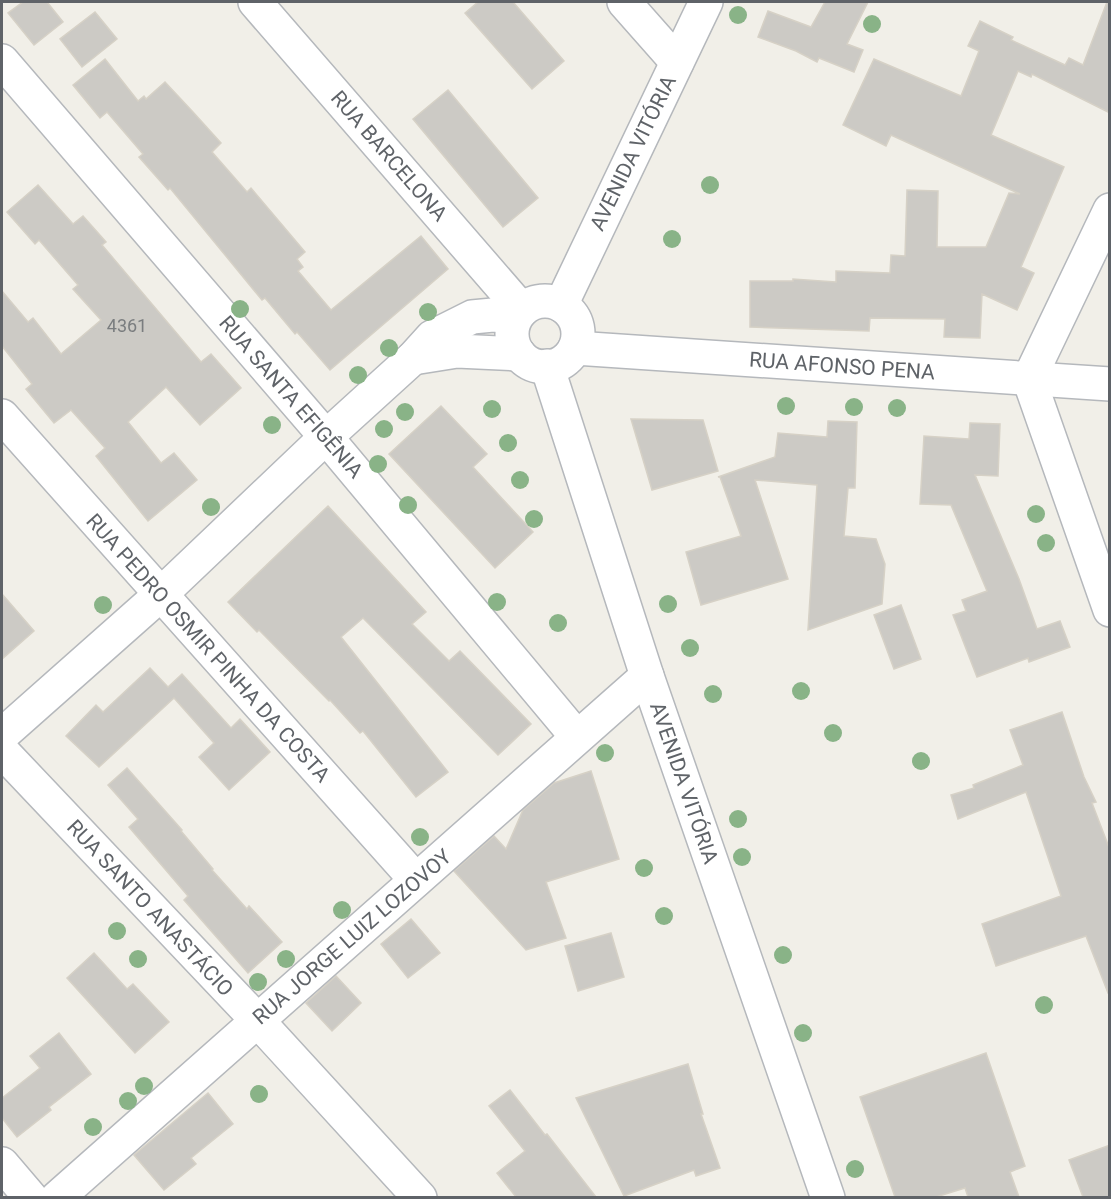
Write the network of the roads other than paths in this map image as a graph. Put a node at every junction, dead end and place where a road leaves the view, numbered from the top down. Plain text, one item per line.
1 (255, 2) edge
2 (624, 2) edge
3 (706, 2) edge
4 (2, 61) edge
5 (677, 62) junction
6 (1110, 210) edge
7 (561, 304) junction
8 (519, 314) junction
9 (575, 348) junction
10 (413, 358) junction
11 (533, 360) junction
12 (1029, 379) junction
13 (1110, 384) edge
14 (2, 416) edge
15 (326, 437) junction
16 (160, 595) junction
17 (1110, 610) edge
18 (647, 676) junction
19 (2, 735) edge
20 (577, 737) junction
21 (2, 751) edge
22 (416, 880) junction
23 (257, 1020) junction
24 (2, 1164) edge
25 (31, 1197) edge
26 (57, 1197) edge
27 (420, 1197) edge
28 (828, 1197) edge

1 - 8 street, RUA BARCELONA
2 - 5 street
3 - 5 street, AVENIDA VITÓRIA
4 - 15 street, RUA SANTA EFIGÊNIA
5 - 7 street, AVENIDA VITÓRIA
6 - 12 street
7 - 8 street
7 - 9 street
8 - 10 street
8 - 11 street
9 - 11 street
9 - 12 street, RUA AFONSO PENA
10 - 11 street
10 - 15 street
11 - 18 street, AVENIDA VITÓRIA
12 - 13 street, RUA AFONSO PENA
12 - 17 street
14 - 16 street, RUA PEDRO OSMIR PINHA DA COSTA
15 - 16 street
15 - 20 street, RUA SANTA EFIGÊNIA
16 - 19 street
16 - 22 street, RUA PEDRO OSMIR PINHA DA COSTA
18 - 20 street, RUA JORGE LUIZ LOZOVOY
18 - 28 street, AVENIDA VITÓRIA
20 - 22 street, RUA JORGE LUIZ LOZOVOY
21 - 23 street, RUA SANTO ANASTÁCIO
22 - 23 street, RUA JORGE LUIZ LOZOVOY
23 - 26 street, RUA JORGE LUIZ LOZOVOY
23 - 27 street, RUA SANTO ANASTÁCIO
24 - 25 street

